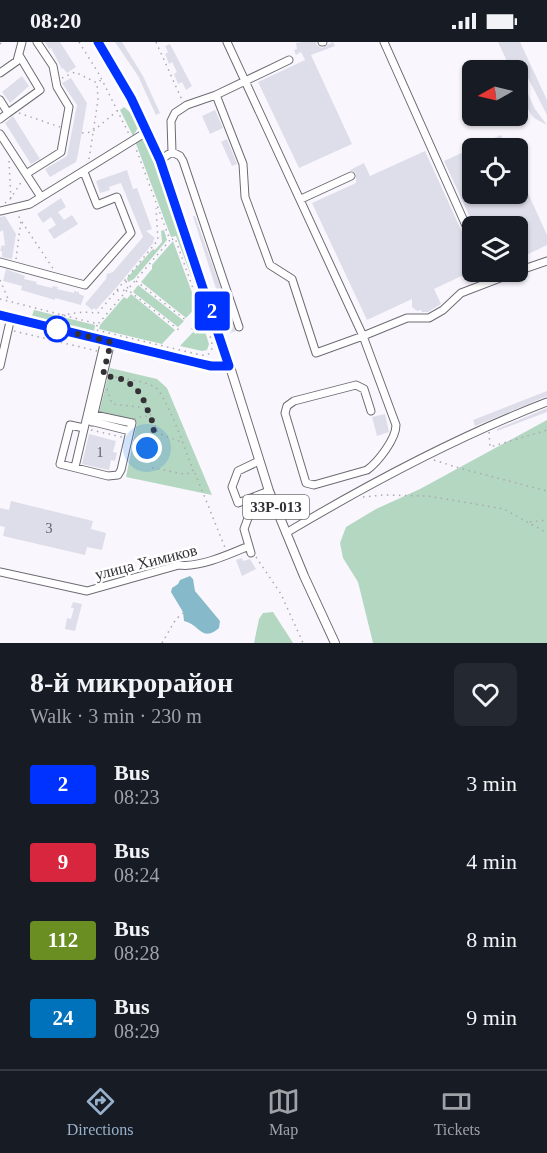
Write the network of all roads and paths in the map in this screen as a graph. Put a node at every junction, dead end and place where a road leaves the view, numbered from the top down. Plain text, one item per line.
1 (22, 42) edge
2 (38, 42) edge
3 (98, 42) edge
4 (156, 42) edge
5 (227, 42) edge
6 (384, 42) edge
7 (19, 55) junction
8 (289, 60) dead end
9 (0, 73) edge
10 (102, 80) dead end
11 (56, 81) junction
12 (245, 81) junction
13 (98, 82) junction
14 (216, 95) junction
15 (0, 100) edge
16 (185, 106) junction
17 (10, 111) junction
18 (118, 111) dead end
19 (0, 118) edge
20 (64, 129) junction
21 (148, 130) junction
22 (82, 132) dead end
23 (92, 132) junction
24 (0, 134) edge
25 (172, 152) junction
26 (160, 160) junction
27 (86, 170) junction
28 (26, 174) junction
29 (351, 176) dead end
30 (41, 197) junction
31 (301, 200) junction
32 (156, 204) dead end
33 (22, 206) junction
34 (1, 208) edge
35 (462, 217) edge
36 (170, 240) dead end
37 (547, 261) edge
38 (0, 262) edge
39 (528, 267) edge
40 (60, 278) junction
41 (126, 279) junction
42 (0, 280) edge
43 (136, 280) dead end
44 (486, 282) edge
45 (128, 290) junction
46 (116, 291) junction
47 (0, 299) edge
48 (10, 301) junction
49 (41, 310) dead end
50 (0, 315) edge
51 (61, 315) dead end
52 (11, 317) junction
53 (187, 321) dead end
54 (98, 324) dead end
55 (239, 327) dead end
56 (8, 329) junction
57 (179, 330) dead end
58 (363, 336) junction
59 (108, 341) junction
60 (88, 349) dead end
61 (0, 366) edge
62 (229, 366) junction
63 (126, 380) junction
64 (107, 383) dead end
65 (106, 387) dead end
66 (547, 402) edge
67 (148, 408) junction
68 (371, 411) dead end
69 (151, 417) junction
70 (88, 421) junction
71 (488, 425) junction
72 (131, 427) junction
73 (155, 428) junction
74 (547, 430) edge
75 (122, 438) dead end
76 (182, 442) junction
77 (425, 456) junction
78 (259, 461) junction
79 (75, 467) junction
80 (195, 473) dead end
81 (270, 491) junction
82 (547, 491) edge
83 (256, 496) junction
84 (363, 497) dead end
85 (547, 520) edge
86 (529, 522) junction
87 (547, 532) edge
88 (286, 533) junction
89 (250, 549) junction
90 (228, 555) junction
91 (0, 572) edge
92 (183, 613) dead end
93 (162, 643) edge
94 (303, 643) edge
95 (335, 643) edge

1 - 7 street
2 - 11 street
3 - 21 main road, 33Р-013
4 - 16 path
5 - 12 street
6 - 35 street
7 - 9 street
7 - 17 street
8 - 12 street
10 - 13 path
11 - 13 path
11 - 20 street
12 - 14 street
12 - 31 street
13 - 23 path
14 - 16 street
14 - 58 street
15 - 17 street
16 - 25 street
17 - 19 street
17 - 20 path
18 - 23 path
20 - 28 street
21 - 26 main road, 33Р-013
21 - 27 street
22 - 23 path
23 - 27 path
24 - 28 street
25 - 26 street
25 - 55 street
26 - 62 main road, 33Р-013
27 - 30 street
27 - 40 street
28 - 30 street
28 - 34 path
29 - 31 street
30 - 33 street
31 - 58 street
32 - 41 path
33 - 34 street
33 - 40 path
36 - 54 path
37 - 39 street
38 - 40 street
41 - 45 path
41 - 46 path
42 - 48 path
43 - 53 path
44 - 58 street
45 - 46 path
45 - 57 path
46 - 51 path
47 - 48 path
48 - 49 path
50 - 52 main road
52 - 56 street
52 - 59 main road
56 - 60 path
56 - 61 street
58 - 68 street
59 - 62 main road
59 - 70 street
62 - 78 main road, 33Р-013
63 - 64 path
63 - 67 path
63 - 76 path
65 - 67 path
66 - 71 street
67 - 69 path
69 - 72 path
69 - 73 path
70 - 72 street
70 - 75 path
70 - 79 street
70 - 79 street
71 - 74 path
71 - 77 street
72 - 79 street
73 - 76 path
73 - 76 path
77 - 82 path
77 - 88 street
78 - 81 main road, 33Р-013
78 - 83 street
80 - 90 path
81 - 83 street
81 - 88 main road, 33Р-013
83 - 89 street
84 - 86 path
85 - 86 path
86 - 87 path
88 - 95 main road, 33Р-013
89 - 90 street, улица Химиков
89 - 94 path
90 - 91 street, улица Химиков
92 - 93 path

